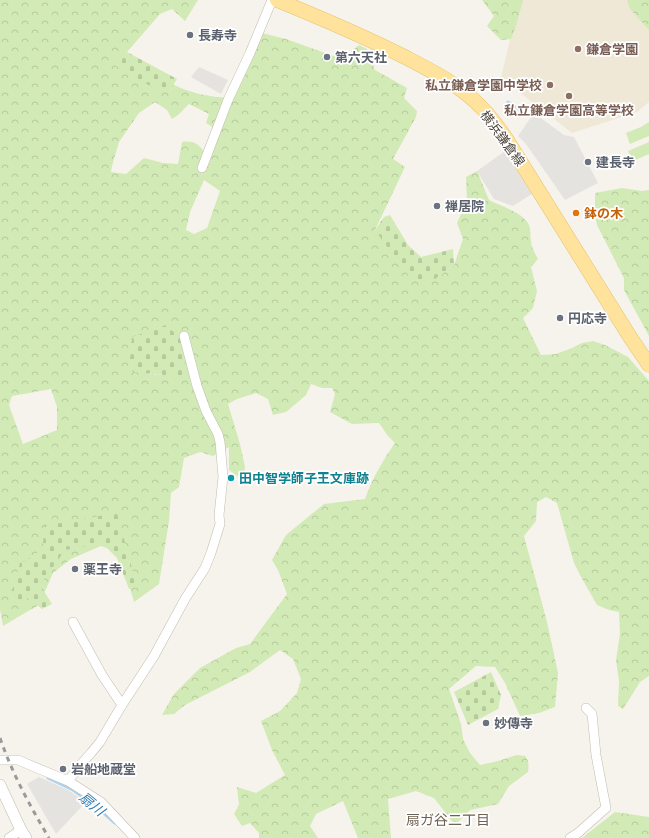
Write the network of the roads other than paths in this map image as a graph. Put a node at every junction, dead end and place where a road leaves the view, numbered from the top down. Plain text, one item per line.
1 (272, 0) edge
2 (277, 0) edge
3 (202, 168) dead end
4 (184, 336) dead end
5 (649, 365) edge
6 (73, 622) dead end
7 (122, 705) junction
8 (586, 708) dead end
9 (0, 760) edge
10 (68, 781) junction
11 (0, 785) edge
12 (23, 834) edge
13 (9, 838) edge
14 (135, 838) edge
15 (570, 838) edge

1 - 3 street
2 - 5 main road, 横浜鎌倉線
4 - 7 street
6 - 7 street
7 - 10 street
8 - 15 street
9 - 10 street
10 - 14 street
11 - 12 street
12 - 13 street

